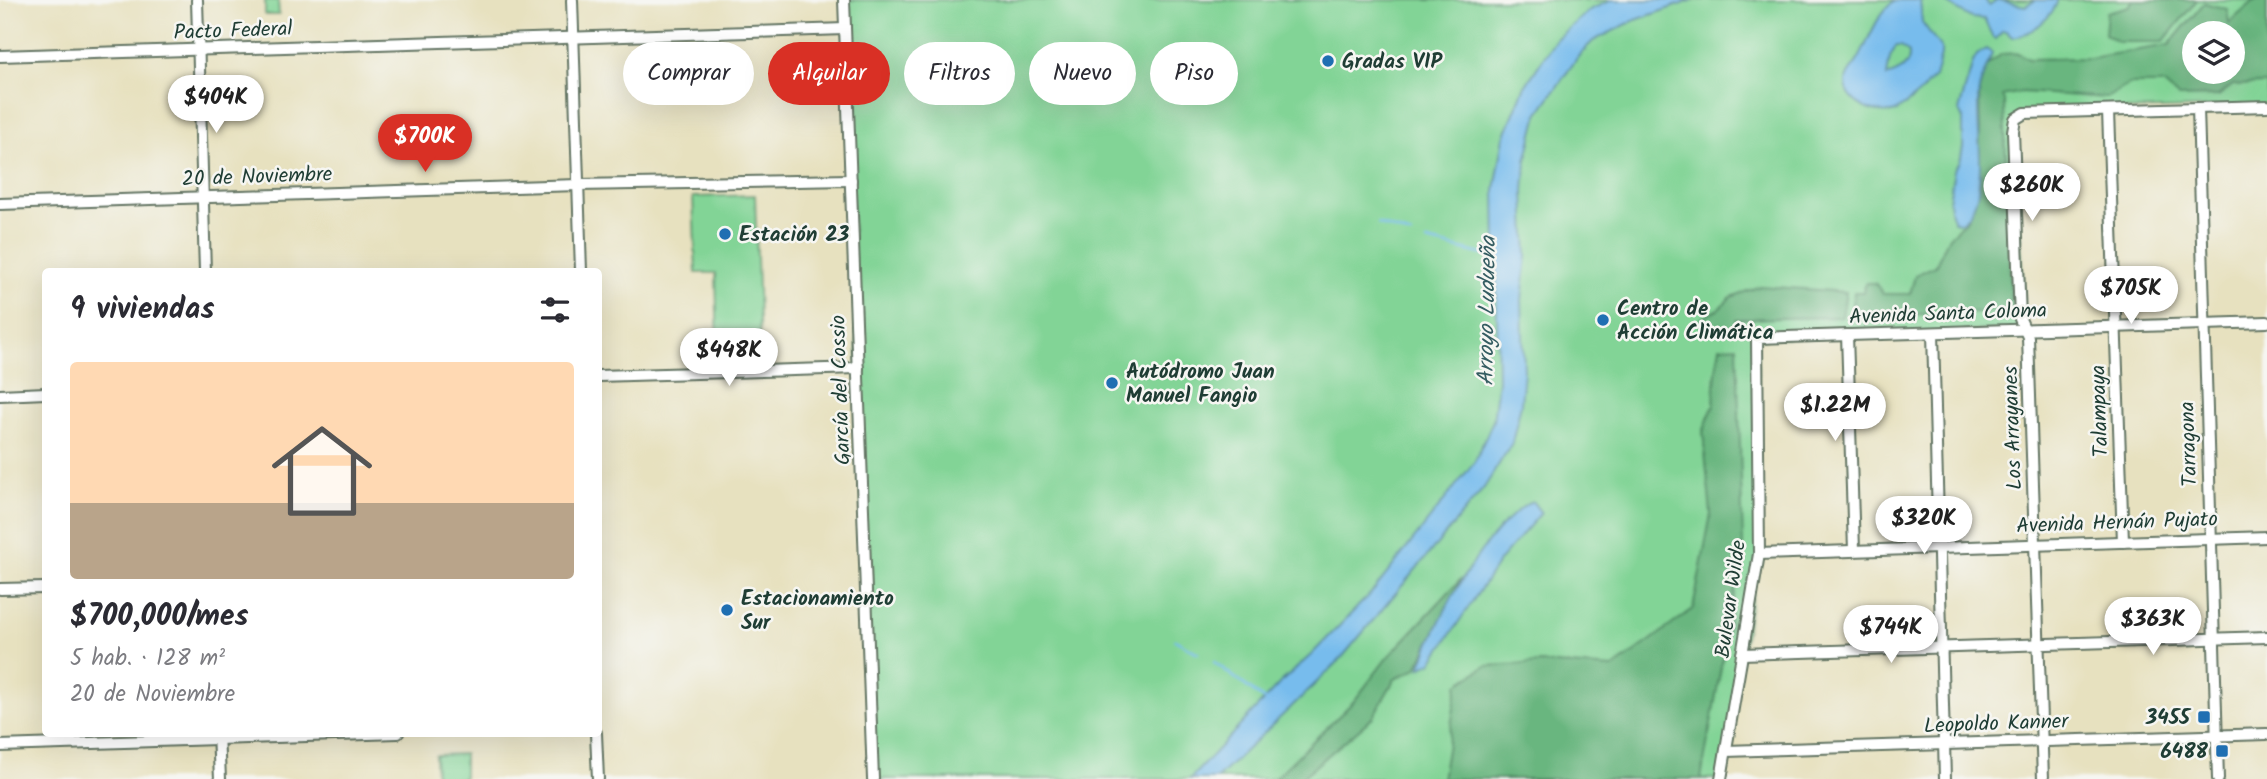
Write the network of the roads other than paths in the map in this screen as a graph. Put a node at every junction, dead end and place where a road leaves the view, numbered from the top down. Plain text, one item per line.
1 (197, 0) edge
2 (572, 0) edge
3 (844, 0) edge
4 (845, 29) junction
5 (573, 38) junction
6 (198, 50) junction
7 (0, 56) edge
8 (2267, 106) edge
9 (2198, 108) junction
10 (2108, 111) junction
11 (851, 180) junction
12 (578, 185) junction
13 (202, 197) junction
14 (0, 204) edge
15 (205, 268) edge
16 (581, 268) edge
17 (2267, 322) edge
18 (2204, 324) junction
19 (2115, 327) junction
20 (2025, 329) junction
21 (1933, 333) junction
22 (1847, 335) junction
23 (1757, 338) joint
24 (858, 368) junction
25 (602, 376) edge
26 (42, 393) edge
27 (0, 395) edge
28 (2267, 537) edge
29 (2210, 538) junction
30 (2123, 541) junction
31 (2035, 544) junction
32 (1939, 548) junction
33 (1854, 550) junction
34 (1759, 554) junction
35 (42, 588) edge
36 (0, 589) edge
37 (2267, 637) edge
38 (2213, 639) junction
39 (2038, 645) junction
40 (1942, 648) junction
41 (1742, 654) junction
42 (2267, 733) edge
43 (2217, 735) junction
44 (196, 737) edge
45 (218, 737) edge
46 (596, 737) edge
47 (2042, 740) junction
48 (1944, 743) junction
49 (0, 746) edge
50 (1726, 751) junction
51 (220, 779) edge
52 (598, 779) edge
53 (873, 779) edge
54 (1721, 779) edge
55 (1945, 779) edge
56 (2043, 779) edge
57 (2218, 779) edge

1 - 6 street
2 - 5 street
3 - 4 street, García del Cossio
4 - 5 street, Pacto Federal
4 - 11 street, García del Cossio
5 - 6 street, Pacto Federal
5 - 12 street
6 - 7 street, Pacto Federal
6 - 13 street
8 - 9 street
9 - 10 street
9 - 18 street, Tarragona
10 - 19 street, Talampaya
10 - 20 street, Los Arrayanes
11 - 12 street, 20 de Noviembre
11 - 24 street, García del Cossio
12 - 13 street, 20 de Noviembre
12 - 16 street
13 - 14 street, 20 de Noviembre
13 - 15 street
17 - 18 street, Avenida Santa Coloma
18 - 19 street, Avenida Santa Coloma
18 - 29 street, Tarragona
19 - 20 street, Avenida Santa Coloma
19 - 30 street, Talampaya
20 - 21 street, Avenida Santa Coloma
20 - 31 street, Los Arrayanes
21 - 22 street, Avenida Santa Coloma
21 - 32 street
22 - 23 street, Avenida Santa Coloma
22 - 33 street
23 - 34 street, Bulevar Wilde
24 - 25 street
24 - 53 street, García del Cossio
26 - 27 street
28 - 29 street, Avenida Hernán Pujato
29 - 30 street, Avenida Hernán Pujato
29 - 38 street, Tarragona
30 - 31 street, Avenida Hernán Pujato
31 - 32 street, Avenida Hernán Pujato
31 - 39 street, Los Arrayanes
32 - 33 street, Avenida Hernán Pujato
32 - 40 street
33 - 34 street, Avenida Hernán Pujato
34 - 41 street, Bulevar Wilde
35 - 36 street
37 - 38 street
38 - 39 street
38 - 43 street, Tarragona
39 - 40 street
39 - 47 street, Los Arrayanes
40 - 41 street
40 - 48 street
41 - 50 street, Bulevar Wilde
42 - 43 street, Leopoldo Kanner
43 - 47 street, Leopoldo Kanner
43 - 57 street, Tarragona
44 - 49 street
45 - 51 street
46 - 52 street
47 - 48 street, Leopoldo Kanner
47 - 56 street, Los Arrayanes
48 - 50 street, Leopoldo Kanner
48 - 55 street
50 - 54 street, Bulevar Wilde

